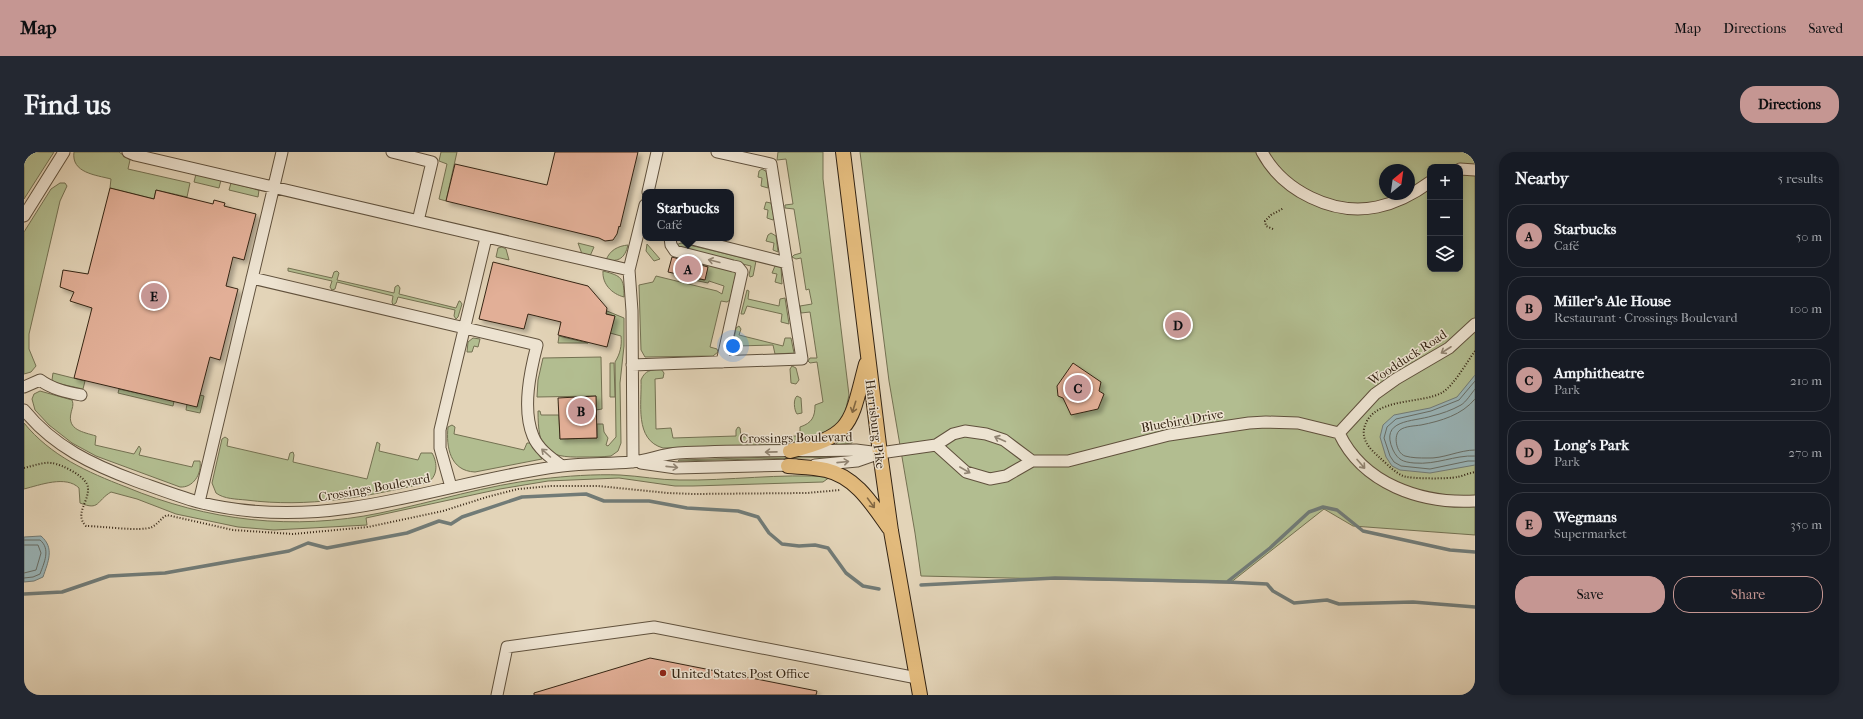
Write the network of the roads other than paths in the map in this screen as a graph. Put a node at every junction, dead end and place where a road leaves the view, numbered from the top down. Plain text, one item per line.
1 (64, 152) edge
2 (128, 152) edge
3 (282, 152) edge
4 (392, 152) edge
5 (657, 152) edge
6 (717, 152) edge
7 (842, 152) edge
8 (1262, 152) edge
9 (1463, 168) edge
10 (1475, 170) edge
11 (1427, 184) edge
12 (274, 188) junction
13 (649, 189) edge
14 (24, 216) edge
15 (418, 221) junction
16 (642, 230) edge
17 (486, 238) junction
18 (671, 241) edge
19 (700, 241) edge
20 (787, 262) junction
21 (630, 270) junction
22 (252, 278) junction
23 (1475, 324) edge
24 (464, 328) junction
25 (868, 355) junction
26 (722, 362) junction
27 (632, 365) junction
28 (24, 387) edge
29 (81, 395) dead end
30 (24, 410) edge
31 (1339, 432) junction
32 (936, 445) junction
33 (790, 451) junction
34 (880, 453) junction
35 (1032, 461) junction
36 (633, 462) junction
37 (562, 466) junction
38 (788, 466) junction
39 (451, 487) junction
40 (1475, 501) edge
41 (199, 502) junction
42 (891, 531) junction
43 (917, 678) junction
44 (497, 695) edge
45 (920, 695) edge

1 - 14 street
2 - 12 street
3 - 12 street
4 - 15 street
5 - 13 street
6 - 20 street
7 - 25 main road, Harrisburg Pike
8 - 11 street
9 - 10 street
12 - 15 street
12 - 22 street
15 - 17 street
16 - 21 street
17 - 21 street
17 - 24 street
26 -> 18 street
19 - 20 street
20 - 26 street
21 - 27 street
22 - 24 street
22 - 41 street
23 -> 31 street, Woodduck Road
37 -> 24 street
24 - 39 street
25 -> 33 main road
25 - 34 main road, Harrisburg Pike
26 - 27 street
27 - 36 street
28 - 29 street
30 - 41 street, Crossings Boulevard
31 - 35 street, Bluebird Drive
31 -> 40 street
32 - 34 street
35 -> 32 street
32 -> 35 street, Bluebird Drive
33 - 34 street, Crossings Boulevard
33 -> 36 street, Crossings Boulevard
38 -> 34 street, Crossings Boulevard
34 - 42 main road, Harrisburg Pike
36 - 37 street, Crossings Boulevard
36 -> 38 street, Crossings Boulevard
37 - 39 street, Crossings Boulevard
38 -> 42 main road
39 - 41 street, Crossings Boulevard
42 - 43 main road, Harrisburg Pike
43 - 44 street
43 - 45 main road, Harrisburg Pike

